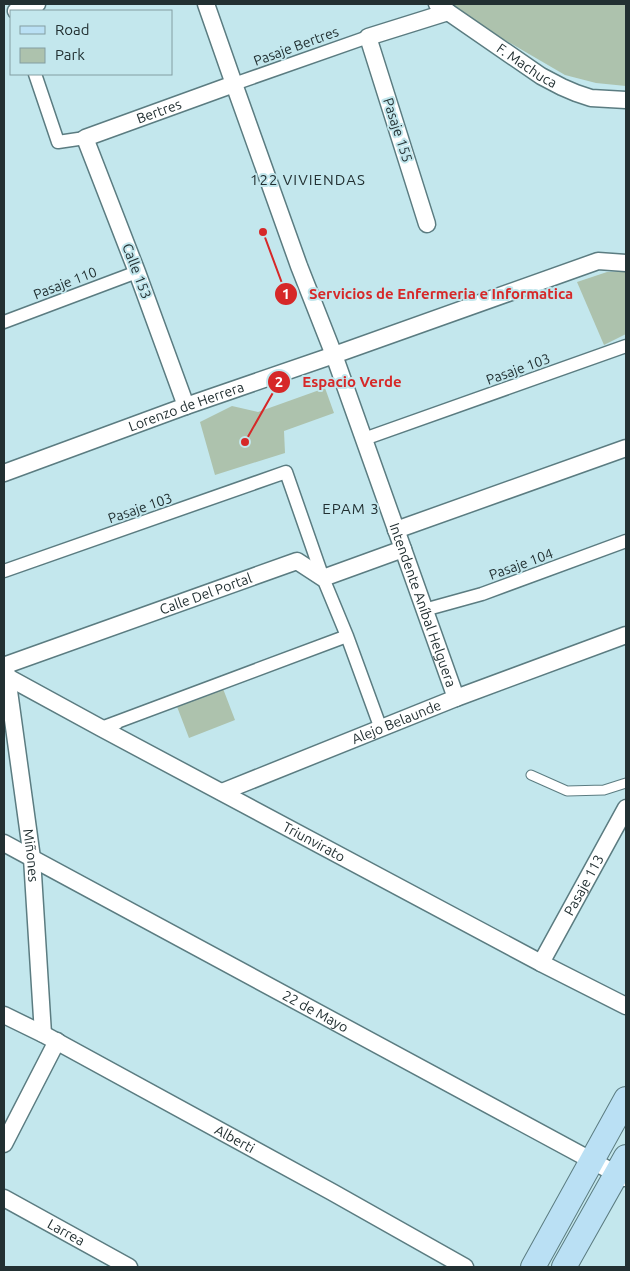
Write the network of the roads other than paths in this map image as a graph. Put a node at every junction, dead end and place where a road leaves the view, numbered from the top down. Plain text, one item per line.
1 (37, 4) edge
2 (206, 4) edge
3 (442, 8) edge
4 (19, 10) edge
5 (368, 36) junction
6 (35, 75) edge
7 (234, 84) junction
8 (626, 100) edge
9 (86, 138) junction
10 (427, 224) dead end
11 (626, 264) edge
12 (137, 272) junction
13 (4, 322) edge
14 (626, 346) edge
15 (334, 355) junction
16 (186, 406) junction
17 (364, 439) junction
18 (626, 448) edge
19 (4, 473) edge
20 (396, 530) junction
21 (626, 542) edge
22 (403, 549) junction
23 (4, 571) edge
24 (323, 578) junction
25 (424, 610) junction
26 (626, 635) edge
27 (347, 636) junction
28 (5, 669) edge
29 (456, 698) junction
30 (117, 723) dead end
31 (100, 728) junction
32 (381, 729) junction
33 (531, 775) dead end
34 (626, 784) edge
35 (222, 792) junction
36 (626, 808) edge
37 (4, 843) edge
38 (32, 858) junction
39 (540, 963) junction
40 (626, 1006) edge
41 (4, 1015) edge
42 (50, 1038) junction
43 (626, 1099) edge
44 (4, 1144) edge
45 (592, 1161) junction
46 (623, 1170) edge
47 (4, 1198) edge
48 (129, 1267) edge
49 (465, 1267) edge
50 (533, 1267) edge
51 (564, 1267) edge

1 - 4 street
2 - 7 street, Intendente Aníbal Helguera
3 - 5 street
3 - 8 street, F. Machuca
5 - 7 street, Pasaje Bertres
5 - 10 street, Pasaje 155
6 - 9 street
7 - 9 street, Bertres
7 - 15 street, Intendente Aníbal Helguera
9 - 12 street, Calle 153
11 - 15 street, Lorenzo de Herrera
12 - 13 street, Pasaje 110
12 - 16 street, Calle 153
14 - 17 street, Pasaje 103
15 - 16 street, Lorenzo de Herrera
15 - 17 street, Intendente Aníbal Helguera
16 - 19 street, Lorenzo de Herrera
17 - 20 street, Intendente Aníbal Helguera
18 - 20 street
20 - 22 street, Intendente Aníbal Helguera
21 - 25 street, Pasaje 104
22 - 24 street
22 - 25 street, Intendente Aníbal Helguera
23 - 24 street, Pasaje 103
24 - 27 street
24 - 28 street, Calle Del Portal
25 - 29 street, Intendente Aníbal Helguera
26 - 29 street, Alejo Belaunde
27 - 31 street
27 - 32 street
28 - 31 street, Triunvirato
28 - 38 street, Miñones
29 - 32 street, Alejo Belaunde
30 - 31 street
31 - 35 street, Triunvirato
32 - 35 street, Alejo Belaunde
33 - 34 lane
35 - 39 street, Triunvirato
36 - 39 street, Pasaje 113
37 - 38 street, 22 de Mayo
38 - 42 street, Miñones
38 - 45 street, 22 de Mayo
39 - 40 street, Triunvirato
41 - 42 street, Alberti
42 - 44 street
42 - 49 street, Alberti
43 - 45 main road
45 - 46 street, 22 de Mayo
45 - 50 main road
46 - 51 main road
47 - 48 street, Larrea

